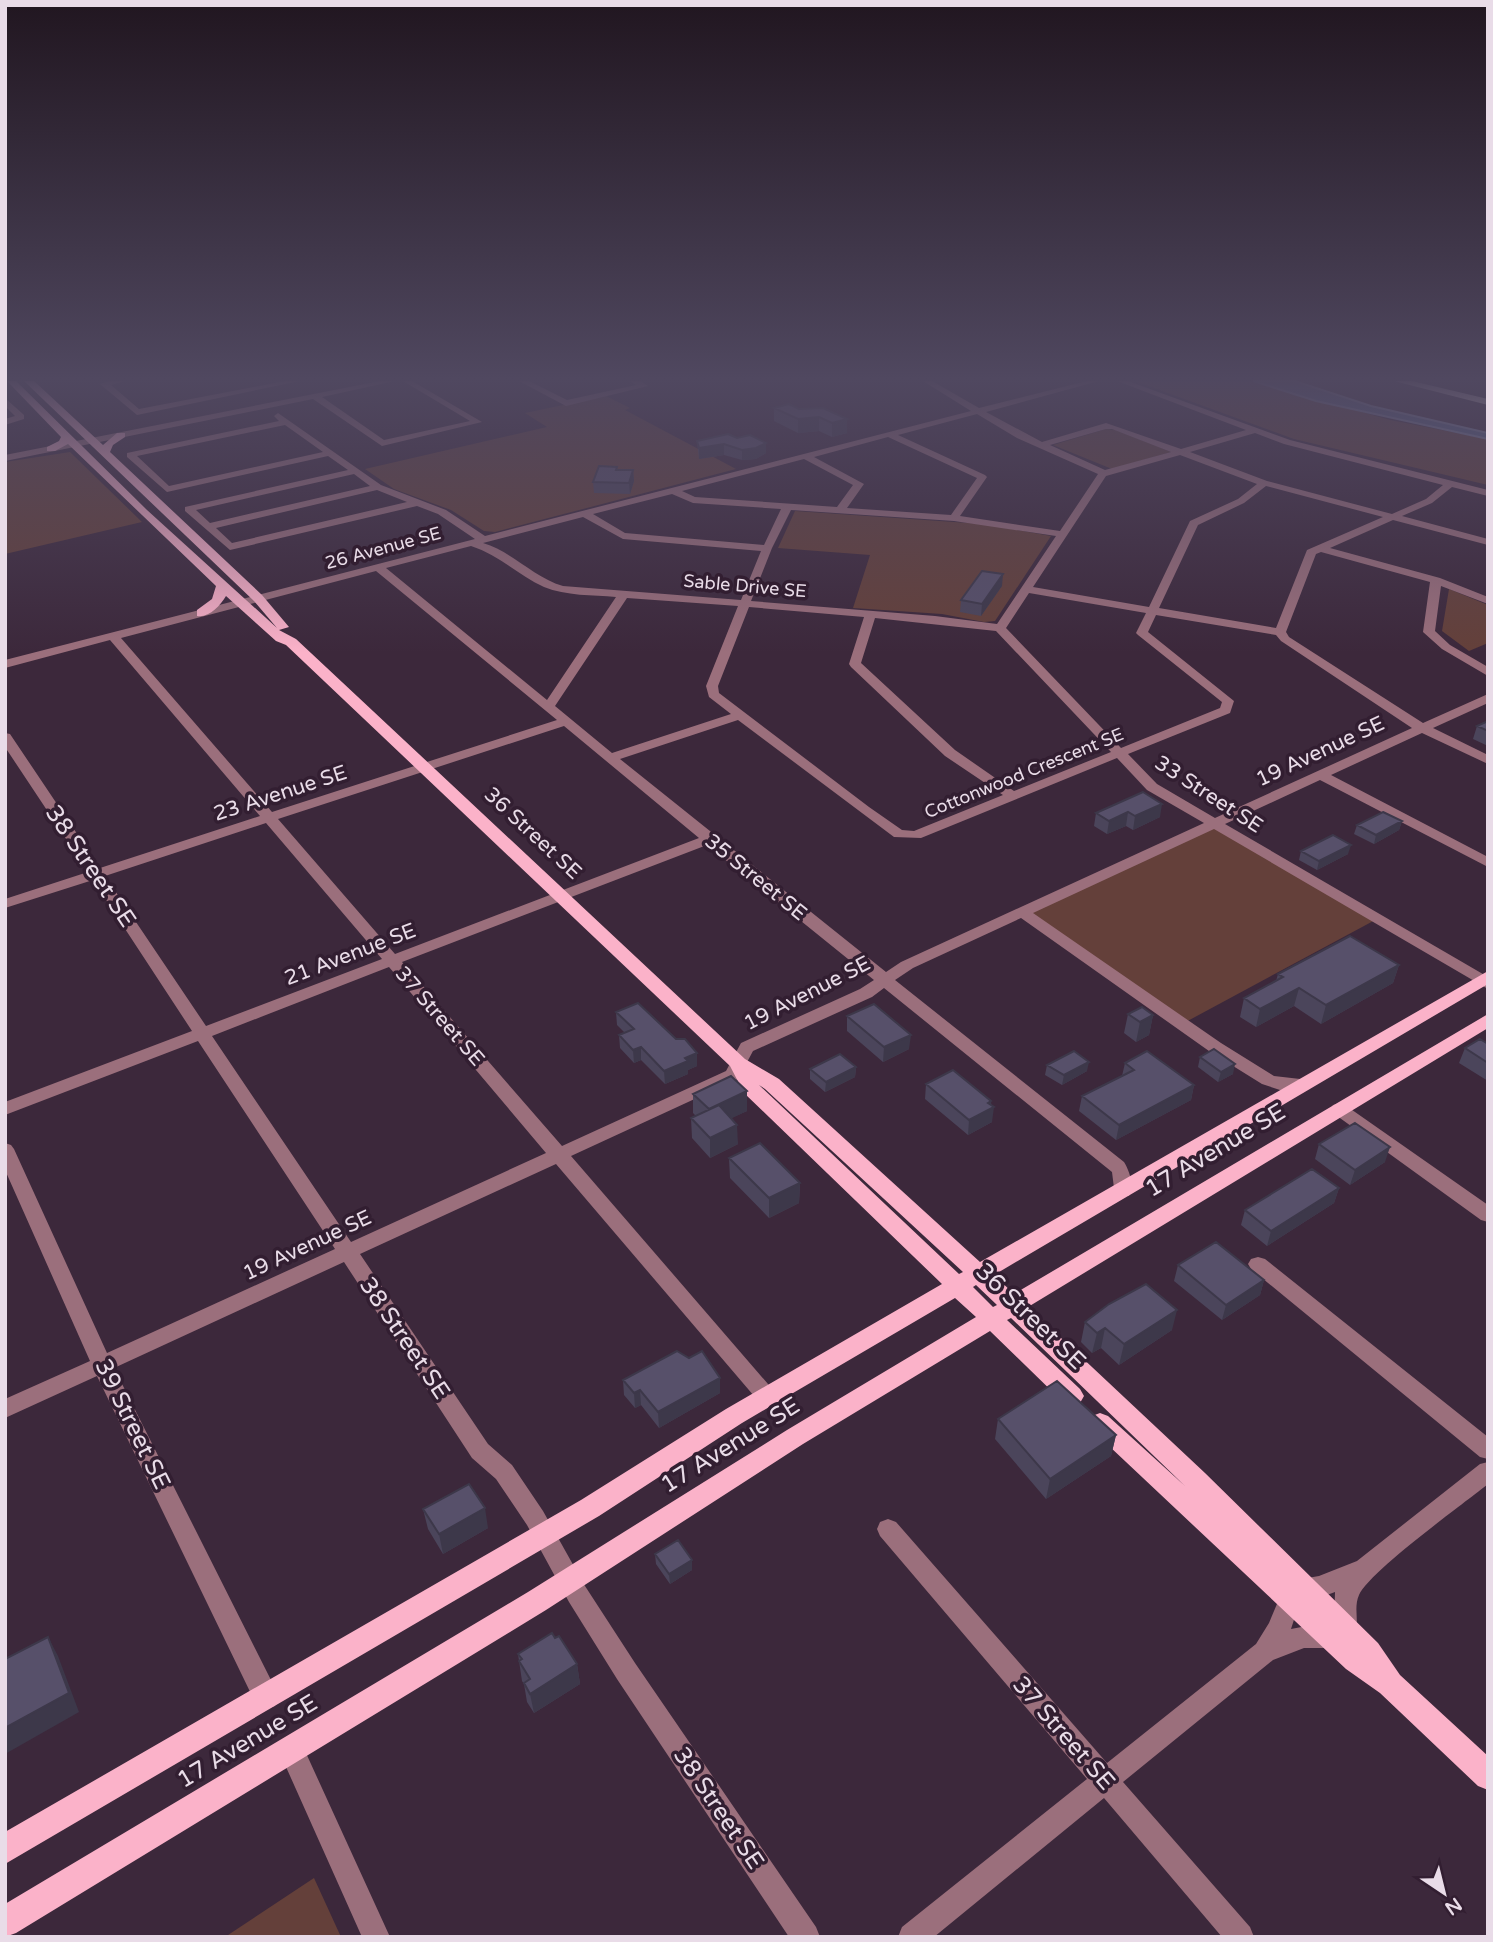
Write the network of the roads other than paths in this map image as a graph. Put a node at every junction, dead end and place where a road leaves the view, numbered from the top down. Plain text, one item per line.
1 (103, 472) edge
2 (125, 472) edge
3 (149, 472) edge
4 (246, 472) edge
5 (353, 472) edge
6 (357, 472) edge
7 (746, 472) edge
8 (834, 472) edge
9 (970, 472) edge
10 (1101, 472) edge
11 (1112, 472) edge
12 (1233, 472) edge
13 (1402, 472) edge
14 (1103, 474) junction
15 (1264, 483) junction
16 (1450, 484) junction
17 (377, 487) junction
18 (672, 490) junction
19 (1488, 493) edge
20 (417, 503) junction
21 (787, 508) junction
22 (839, 511) junction
23 (583, 513) junction
24 (1394, 517) junction
25 (954, 518) junction
26 (208, 527) junction
27 (1063, 534) junction
28 (489, 538) junction
29 (1488, 541) edge
30 (470, 543) junction
31 (767, 548) junction
32 (1319, 548) junction
33 (498, 550) junction
34 (378, 567) junction
35 (1436, 580) junction
36 (222, 585) junction
37 (1025, 589) junction
38 (623, 594) junction
39 (258, 598) junction
40 (1488, 601) edge
41 (241, 603) junction
42 (744, 603) junction
43 (1152, 610) junction
44 (201, 613) junction
45 (870, 614) junction
46 (1000, 628) junction
47 (1280, 632) junction
48 (113, 636) junction
49 (291, 642) junction
50 (5, 664) edge
51 (1488, 672) edge
52 (1488, 698) edge
53 (549, 706) junction
54 (740, 715) junction
55 (567, 721) junction
56 (1422, 729) junction
57 (5, 737) edge
58 (1120, 754) junction
59 (610, 758) junction
60 (1488, 760) edge
61 (423, 768) junction
62 (1323, 776) junction
63 (1015, 797) junction
64 (270, 818) junction
65 (1213, 824) junction
66 (709, 839) junction
67 (1488, 863) edge
68 (96, 874) junction
69 (560, 896) junction
70 (5, 904) edge
71 (1022, 912) junction
72 (392, 961) junction
73 (885, 979) junction
74 (1485, 980) edge
75 (1488, 1020) edge
76 (202, 1034) junction
77 (738, 1063) junction
78 (1303, 1084) junction
79 (5, 1109) edge
80 (1339, 1109) junction
81 (5, 1149) edge
82 (559, 1155) junction
83 (1122, 1191) junction
84 (1488, 1215) edge
85 (347, 1252) junction
86 (1258, 1264) dead end
87 (979, 1275) junction
88 (958, 1287) junction
89 (1002, 1313) junction
90 (102, 1364) junction
91 (767, 1397) junction
92 (5, 1409) edge
93 (1488, 1450) edge
94 (1488, 1471) edge
95 (888, 1528) dead end
96 (544, 1535) junction
97 (1365, 1569) junction
98 (569, 1580) junction
99 (1297, 1594) junction
100 (1340, 1634) junction
101 (1264, 1653) junction
102 (266, 1697) junction
103 (291, 1749) junction
104 (1488, 1776) edge
105 (1105, 1781) junction
106 (5, 1849) edge
107 (5, 1922) edge
108 (376, 1937) edge
109 (806, 1937) edge
110 (912, 1937) edge
111 (1240, 1937) edge

1 - 36 main road, 36 Street SE
2 - 39 main road, 36 Street SE
3 - 4 street
5 - 26 street
6 - 17 street
7 - 18 street, 26 Avenue SE
8 - 22 street
9 - 25 street
10 - 14 street
11 - 14 street
12 - 15 street
13 - 16 street
14 - 27 street
15 - 24 street
15 - 43 street, Cottonwood Crescent SE
16 - 19 street
16 - 24 street
17 - 20 street
17 - 26 street
18 - 21 street
18 - 23 street, 26 Avenue SE
20 - 26 street
20 - 28 street
21 - 22 street
21 - 31 street, Cottonwood Crescent SE
22 - 25 street
23 - 28 street, 26 Avenue SE
23 - 31 street
24 - 29 street
24 - 32 street
25 - 27 street
27 - 37 street
28 - 30 street, 26 Avenue SE
28 - 33 street
30 - 33 street, Sable Drive SE
30 - 34 street, 26 Avenue SE
31 - 42 street, Cottonwood Crescent SE
32 - 35 street
32 - 47 street
33 - 38 street, Sable Drive SE
34 - 39 street, 26 Avenue SE
34 - 53 street, 35 Street SE
35 - 40 street
35 - 51 street
36 - 41 main road, 36 Street SE
36 - 44 main road
37 - 43 street
37 - 46 street
38 - 42 street, Sable Drive SE
38 - 53 street
39 - 41 street, 26 Avenue SE
39 - 49 main road, 36 Street SE
41 - 44 street, 26 Avenue SE
41 - 49 main road, 36 Street SE
42 - 45 street, Sable Drive SE
42 - 54 street, Cottonwood Crescent SE
43 - 47 street
43 - 58 street, Cottonwood Crescent SE
44 - 48 street, 26 Avenue SE
45 - 46 street, Sable Drive SE
45 - 63 street
46 - 58 street, 33 Street SE
47 - 56 street
48 - 50 street, 26 Avenue SE
48 - 64 street, 37 Street SE
49 - 61 main road, 36 Street SE
52 - 56 street, 19 Avenue SE
53 - 55 street, 35 Street SE
54 - 59 street
54 - 63 street, Cottonwood Crescent SE
55 - 59 street, 35 Street SE
55 - 61 street, 23 Avenue SE
56 - 60 street
56 - 62 street, 19 Avenue SE
57 - 68 street, 38 Street SE
58 - 63 street, Cottonwood Crescent SE
58 - 65 street, 33 Street SE
59 - 66 street, 35 Street SE
61 - 64 street, 23 Avenue SE
61 - 69 main road, 36 Street SE
62 - 65 street, 19 Avenue SE
62 - 67 street
64 - 68 street, 23 Avenue SE
64 - 72 street, 37 Street SE
65 - 71 street, 19 Avenue SE
65 - 74 street, 33 Street SE
66 - 69 street, 21 Avenue SE
66 - 73 street, 35 Street SE
68 - 70 street, 23 Avenue SE
68 - 76 street, 38 Street SE
69 - 72 street, 21 Avenue SE
69 - 77 main road, 36 Street SE
71 - 73 street, 19 Avenue SE
71 - 78 street
72 - 76 street, 21 Avenue SE
72 - 82 street, 37 Street SE
73 - 77 street, 19 Avenue SE
73 - 83 street, 35 Street SE
74 - 78 main road, 17 Avenue SE
75 - 80 main road, 17 Avenue SE
76 - 79 street, 21 Avenue SE
76 - 85 street, 38 Street SE
77 - 82 street, 19 Avenue SE
77 - 87 main road, 36 Street SE
77 - 88 main road, 36 Street SE
78 - 83 main road, 17 Avenue SE
80 - 84 street
80 - 89 main road, 17 Avenue SE
81 - 90 street, 39 Street SE
82 - 85 street, 19 Avenue SE
82 - 91 street, 37 Street SE
83 - 87 main road, 17 Avenue SE
85 - 90 street, 19 Avenue SE
85 - 96 street, 38 Street SE
86 - 93 street
87 - 88 main road, 17 Avenue SE
87 - 89 main road, 36 Street SE
88 - 89 main road, 36 Street SE
88 - 91 main road, 17 Avenue SE
89 - 98 main road, 17 Avenue SE
89 - 99 main road, 36 Street SE
90 - 92 street, 19 Avenue SE
90 - 102 street, 39 Street SE
91 - 96 main road, 17 Avenue SE
94 - 97 street
95 - 105 street, 37 Street SE
96 - 98 street, 38 Street SE
96 - 102 main road, 17 Avenue SE
97 - 99 street
97 - 100 street
98 - 103 main road, 17 Avenue SE
98 - 109 street, 38 Street SE
99 - 100 main road, 36 Street SE
99 - 101 street
100 - 101 street
100 - 104 main road, 36 Street SE
101 - 105 street
102 - 106 main road, 17 Avenue SE
103 - 107 main road, 17 Avenue SE
103 - 108 street
105 - 110 street
105 - 111 street, 37 Street SE

